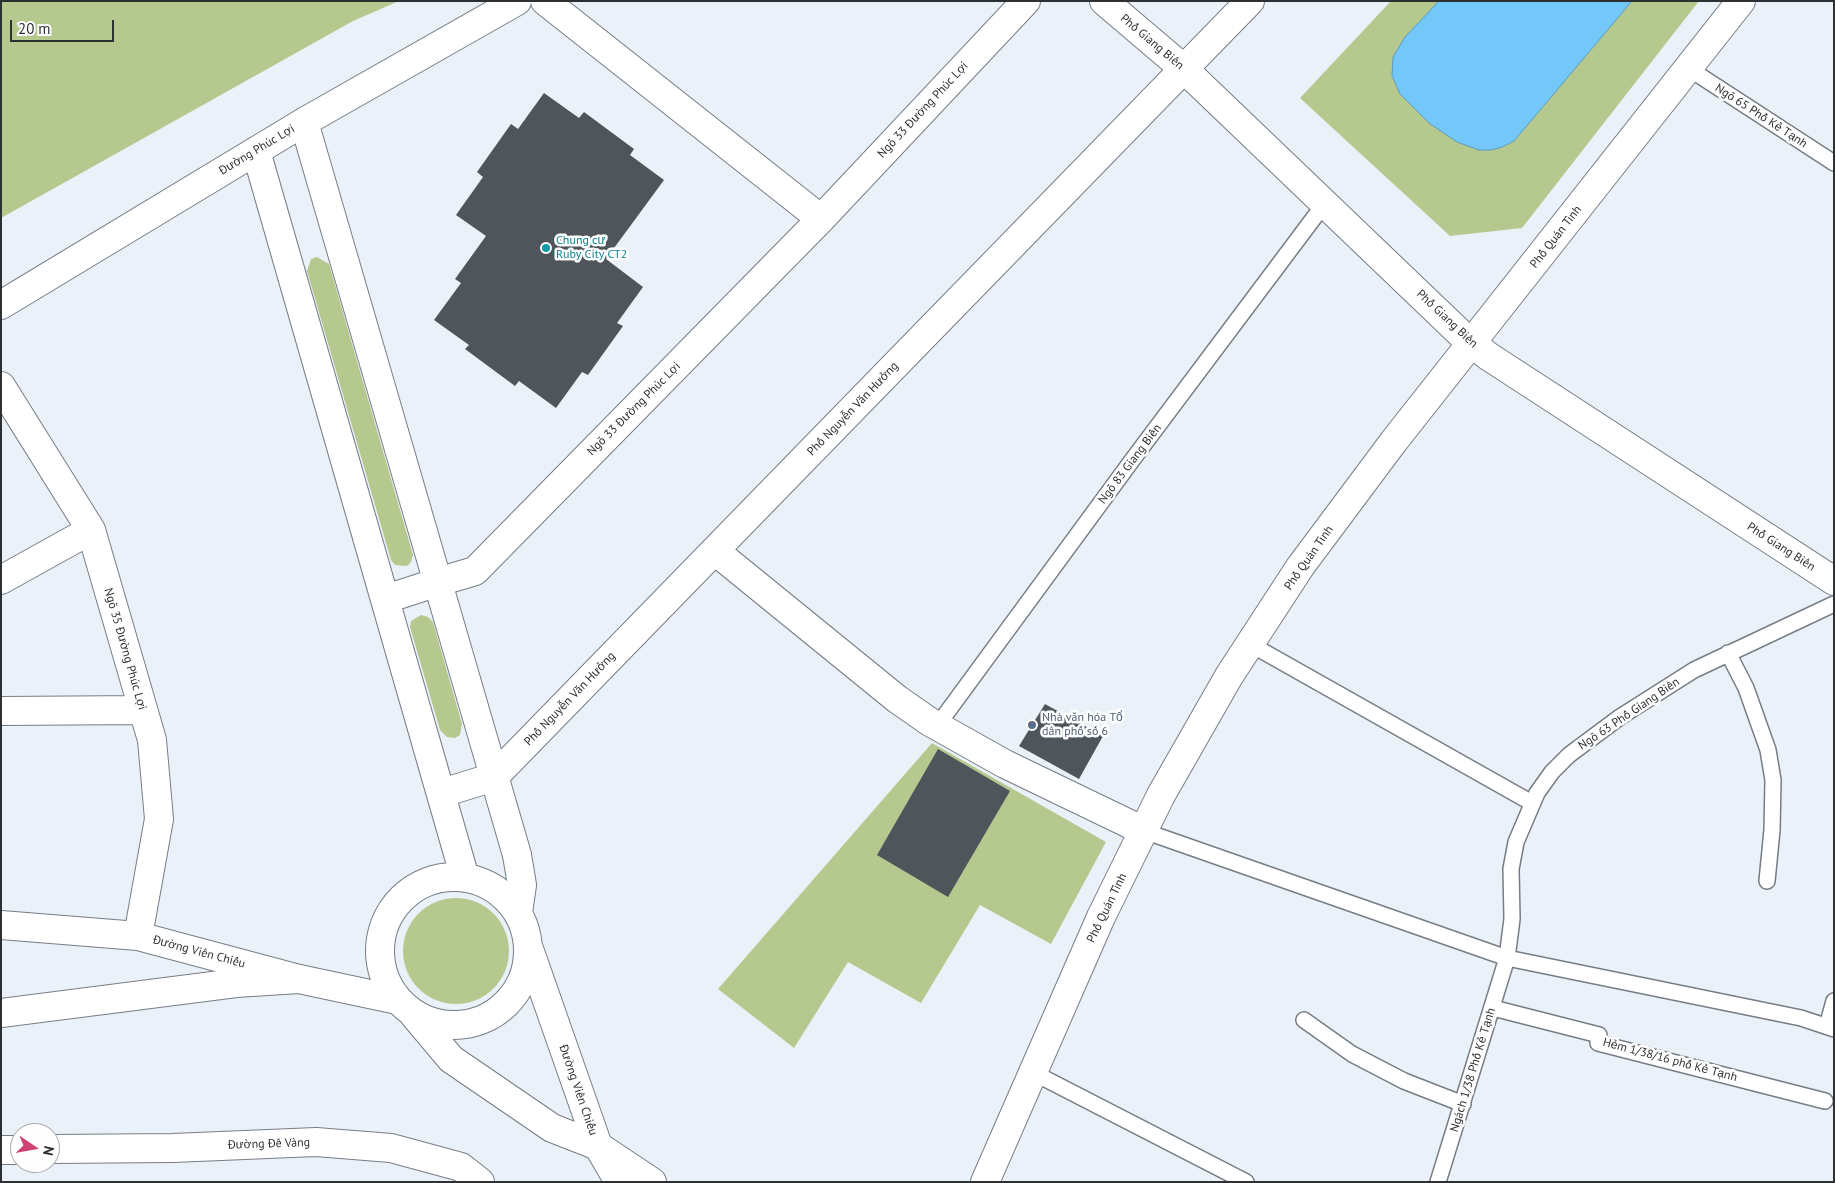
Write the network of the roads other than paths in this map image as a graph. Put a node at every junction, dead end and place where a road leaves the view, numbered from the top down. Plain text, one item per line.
1 (517, 1) edge
2 (545, 1) edge
3 (1026, 1) edge
4 (1104, 1) edge
5 (1250, 1) edge
6 (1741, 1) edge
7 (1688, 68) junction
8 (1184, 69) junction
9 (304, 122) junction
10 (256, 151) junction
11 (1834, 163) edge
12 (1325, 203) junction
13 (821, 219) junction
14 (1, 306) edge
15 (1472, 343) junction
16 (1, 386) edge
17 (91, 530) junction
18 (715, 551) junction
19 (1, 580) edge
20 (1834, 581) edge
21 (438, 582) junction
22 (386, 599) junction
23 (1834, 604) edge
24 (1250, 644) junction
25 (1728, 653) junction
26 (143, 710) junction
27 (1, 711) edge
28 (937, 726) junction
29 (494, 777) junction
30 (442, 793) junction
31 (1532, 803) junction
32 (1144, 831) junction
33 (465, 878) junction
34 (1767, 881) dead end
35 (518, 913) junction
36 (1, 925) edge
37 (138, 936) junction
38 (529, 949) junction
39 (1507, 958) junction
40 (299, 978) junction
41 (1834, 1000) edge
42 (403, 1006) junction
43 (1493, 1008) junction
44 (1, 1013) edge
45 (1304, 1020) dead end
46 (1830, 1028) edge
47 (1032, 1072) junction
48 (1825, 1101) dead end
49 (1463, 1104) junction
50 (598, 1146) junction
51 (60, 1149) edge
52 (480, 1182) edge
53 (619, 1182) edge
54 (652, 1182) edge
55 (985, 1182) edge
56 (1246, 1182) edge
57 (1438, 1182) edge

1 - 9 street, Đường Phúc Lợi
2 - 13 street
3 - 13 street, Ngõ 33 Đường Phúc Lợi
4 - 8 street, Phố Giang Biên
5 - 8 street, Phố Nguyễn Văn Hưởng
6 - 7 street, Phố Quán Tình
7 - 11 lane, Ngõ 65 Phố Kẻ Tạnh
7 - 15 street, Phố Quán Tình
8 - 12 street, Phố Giang Biên
8 - 18 street, Phố Nguyễn Văn Hưởng
9 - 10 street, Đường Phúc Lợi
9 - 21 street
10 - 14 street, Đường Phúc Lợi
10 - 22 street
12 - 15 street, Phố Giang Biên
12 - 28 lane, Ngõ 83 Giang Biên
13 - 21 street, Ngõ 33 Đường Phúc Lợi
15 - 20 street, Phố Giang Biên
15 - 24 street, Phố Quán Tình
16 - 17 street, Ngõ 35 Đường Phúc Lợi
17 - 19 street
17 - 26 street, Ngõ 35 Đường Phúc Lợi
18 - 28 street
18 - 29 street, Phố Nguyễn Văn Hưởng
21 - 22 street, Ngõ 33 Đường Phúc Lợi
21 - 29 street
22 - 30 street
23 - 25 lane, Ngõ 63 Phố Giang Biên
24 - 31 lane
24 - 32 street, Phố Quán Tình
25 - 31 lane, Ngõ 63 Phố Giang Biên
25 - 34 lane
26 - 27 street
26 - 37 street, Ngõ 35 Đường Phúc Lợi
28 - 32 street
29 - 30 street, Phố Nguyễn Văn Hưởng
29 - 35 street
30 - 33 street
31 - 39 lane, Ngõ 63 Phố Giang Biên
32 - 39 lane
32 - 47 street, Phố Quán Tình
33 - 35 street
33 - 42 street
35 - 38 street
36 - 37 street, Đường Viên Chiếu
37 - 40 street, Đường Viên Chiếu
38 - 42 street
38 - 50 street, Đường Viên Chiếu
39 - 43 lane, Ngách 1/38 Phố Kẻ Tạnh
39 - 46 lane
40 - 42 street, Đường Viên Chiếu
40 - 44 street
41 - 46 lane
42 - 50 street, Đường Viên Chiếu
43 - 48 lane, Hẻm 1/38/16 phố Kẻ Tạnh
43 - 49 lane, Ngách 1/38 Phố Kẻ Tạnh
45 - 49 lane
47 - 55 street, Phố Quán Tình
47 - 56 lane
49 - 57 lane, Ngách 1/38 Phố Kẻ Tạnh
50 - 53 street
50 - 54 street, Đường Viên Chiếu
51 - 52 street, Đường Đê Vàng

